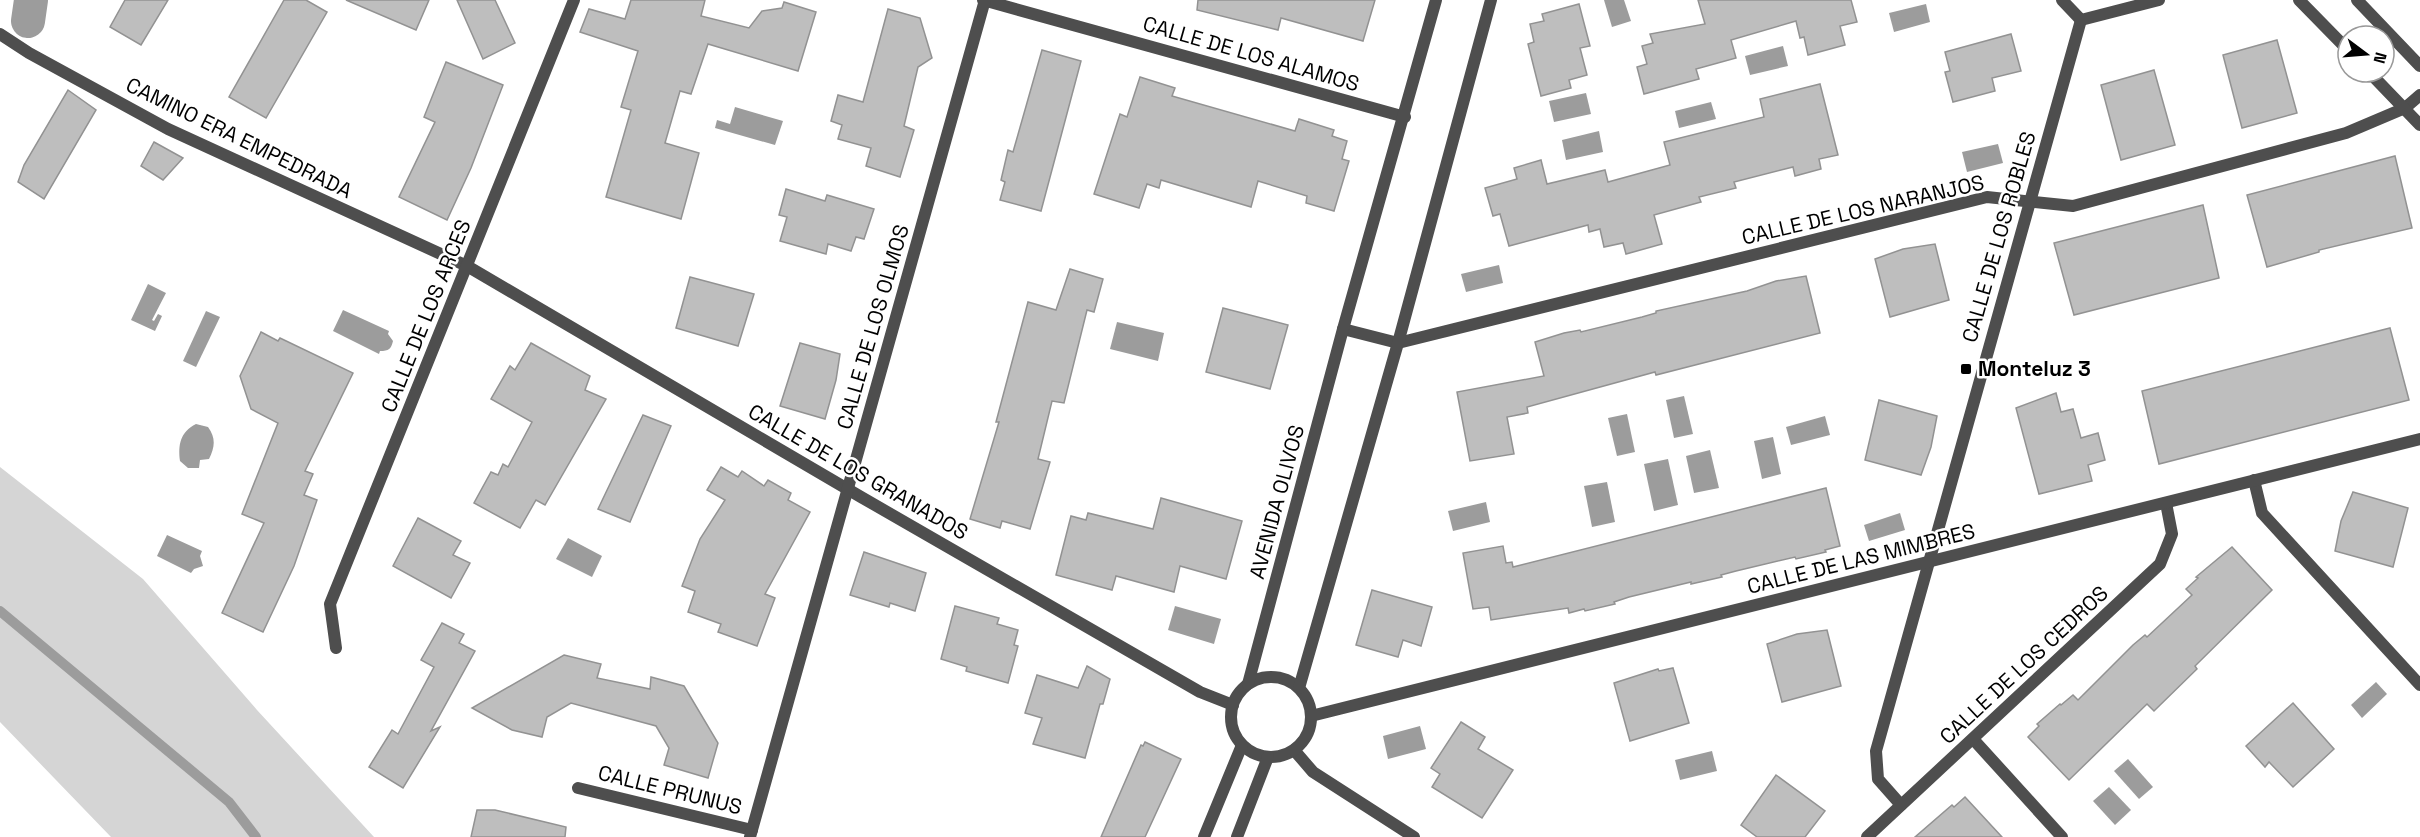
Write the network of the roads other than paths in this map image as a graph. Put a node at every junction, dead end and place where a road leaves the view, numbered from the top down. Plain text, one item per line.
1 (574, 0) edge
2 (984, 0) edge
3 (1437, 0) edge
4 (1491, 0) edge
5 (2062, 0) edge
6 (2159, 0) edge
7 (2299, 0) edge
8 (2357, 0) edge
9 (2081, 20) junction
10 (0, 34) edge
11 (2336, 38) edge
12 (2420, 66) edge
13 (2381, 84) edge
14 (2420, 95) edge
15 (2405, 108) junction
16 (1405, 117) junction
17 (2420, 125) edge
18 (2029, 200) junction
19 (467, 266) junction
20 (1343, 329) junction
21 (1398, 343) junction
22 (2420, 439) edge
23 (2254, 480) junction
24 (848, 489) junction
25 (2166, 503) junction
26 (1931, 562) junction
27 (336, 648) dead end
28 (1248, 684) junction
29 (2420, 685) edge
30 (1299, 688) junction
31 (1233, 705) junction
32 (1311, 716) junction
33 (1973, 739) junction
34 (1242, 745) junction
35 (1294, 750) junction
36 (1268, 757) junction
37 (578, 788) dead end
38 (1901, 805) junction
39 (751, 833) edge
40 (1204, 837) edge
41 (1237, 837) edge
42 (1414, 837) edge
43 (1867, 837) edge
44 (2062, 837) edge

1 - 19 street, CALLE DE LOS ARCES
2 - 16 street, CALLE DE LOS ALAMOS
2 - 24 street, CALLE DE LOS OLMOS
3 - 16 street, AVENIDA OLIVOS
4 - 21 street
5 - 9 street
6 - 9 street
7 - 11 street
8 - 12 street
9 - 18 street, CALLE DE LOS ROBLES
10 - 19 street, CAMINO ERA EMPEDRADA
13 - 15 street
14 - 15 street, CALLE DE LOS NARANJOS
15 - 17 street
15 - 18 street, CALLE DE LOS NARANJOS
16 - 20 street, AVENIDA OLIVOS
18 - 21 street, CALLE DE LOS NARANJOS
18 - 26 street, CALLE DE LOS ROBLES
19 - 24 street, CALLE DE LOS GRANADOS
19 - 27 street, CALLE DE LOS ARCES
20 - 21 street
20 - 28 street, AVENIDA OLIVOS
21 - 30 street
22 - 23 street, CALLE DE LAS MIMBRES
23 - 25 street, CALLE DE LAS MIMBRES
23 - 29 street
24 - 31 street, CALLE DE LOS GRANADOS
24 - 39 street, CALLE DE LOS OLMOS
25 - 26 street, CALLE DE LAS MIMBRES
25 - 33 street, CALLE DE LOS CEDROS
26 - 32 street, CALLE DE LAS MIMBRES
26 - 38 street, CALLE DE LOS ROBLES
28 - 30 street
28 - 31 street
30 - 32 street
31 - 34 street
32 - 35 street
33 - 38 street, CALLE DE LOS CEDROS
33 - 44 street
34 - 36 street
34 - 40 street
35 - 36 street
35 - 42 street
36 - 41 street
37 - 39 street, CALLE PRUNUS
38 - 43 street, CALLE DE LOS CEDROS

